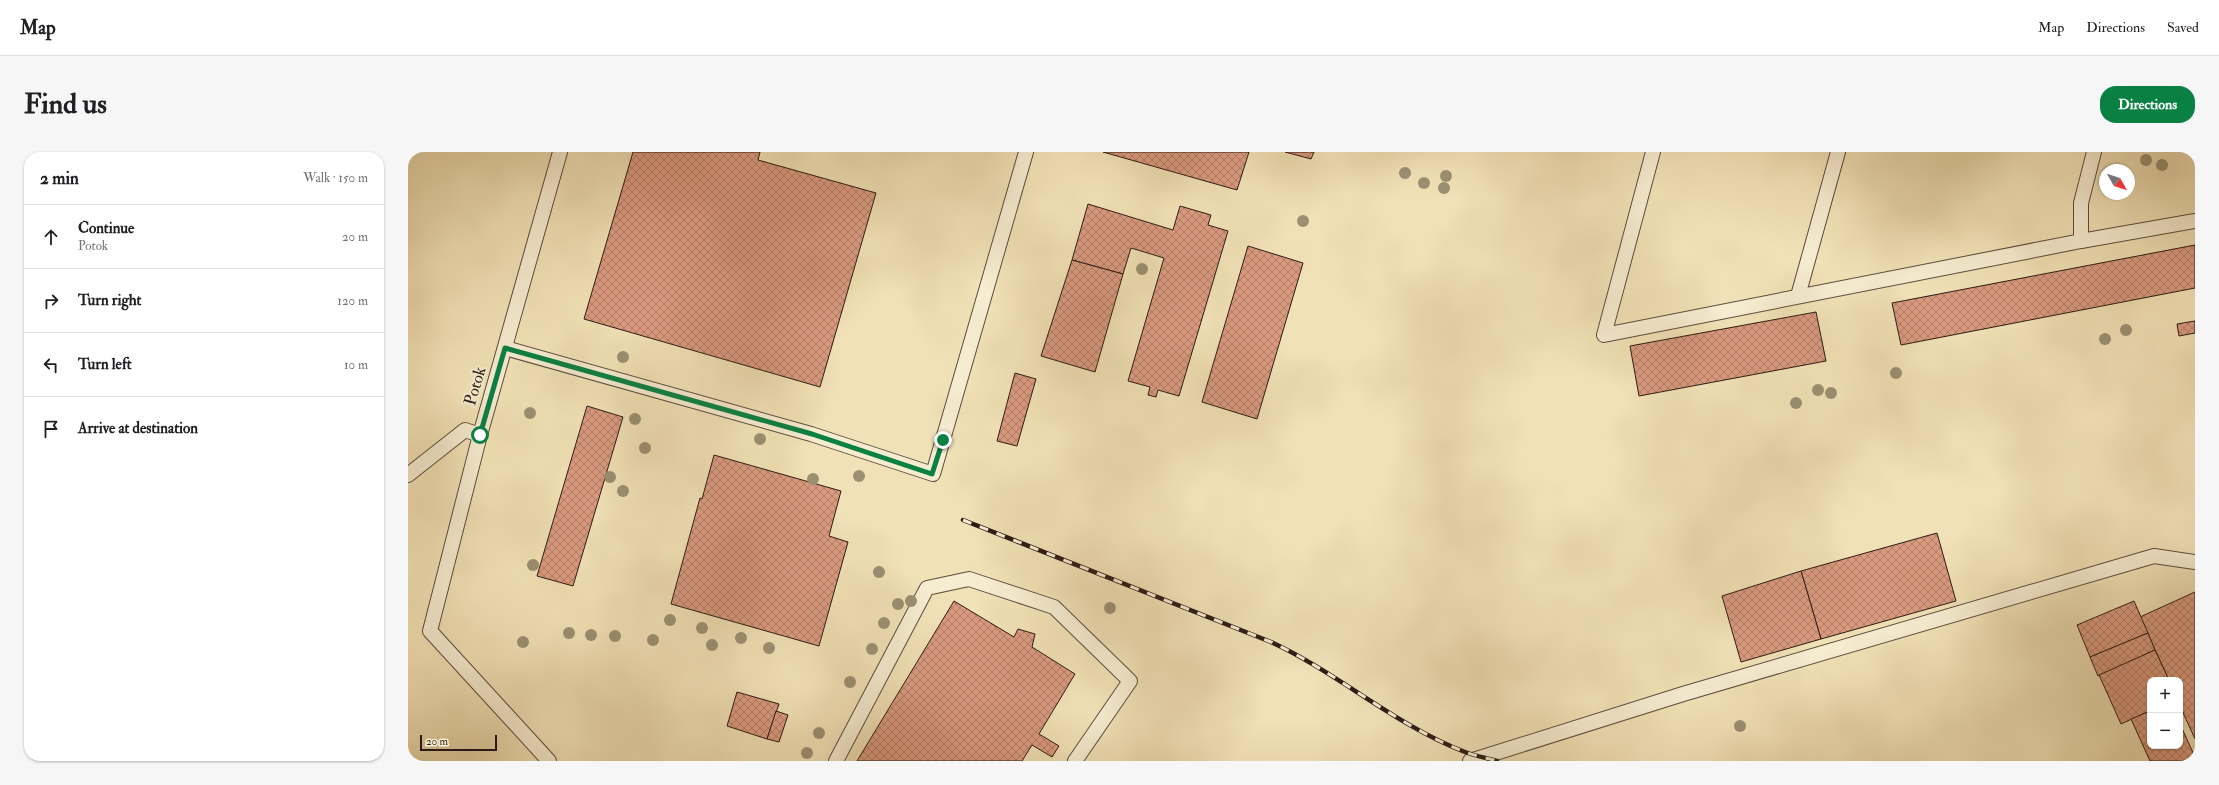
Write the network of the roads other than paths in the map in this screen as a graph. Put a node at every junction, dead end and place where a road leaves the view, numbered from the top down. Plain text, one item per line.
1 (560, 152) edge
2 (1026, 152) edge
3 (1653, 152) edge
4 (1838, 152) edge
5 (2094, 152) edge
6 (2195, 221) edge
7 (2082, 241) junction
8 (1798, 296) junction
9 (505, 348) junction
10 (480, 435) junction
11 (408, 475) edge
12 (2195, 562) edge
13 (549, 761) edge
14 (836, 761) edge
15 (1075, 761) edge
16 (1470, 761) edge

1 - 9 lane, Potok
2 - 9 lane
3 - 8 lane
4 - 8 lane
5 - 7 lane
6 - 7 lane
7 - 8 lane
9 - 10 lane, Potok
10 - 11 lane
10 - 13 lane, Potok
12 - 16 lane
14 - 15 lane

